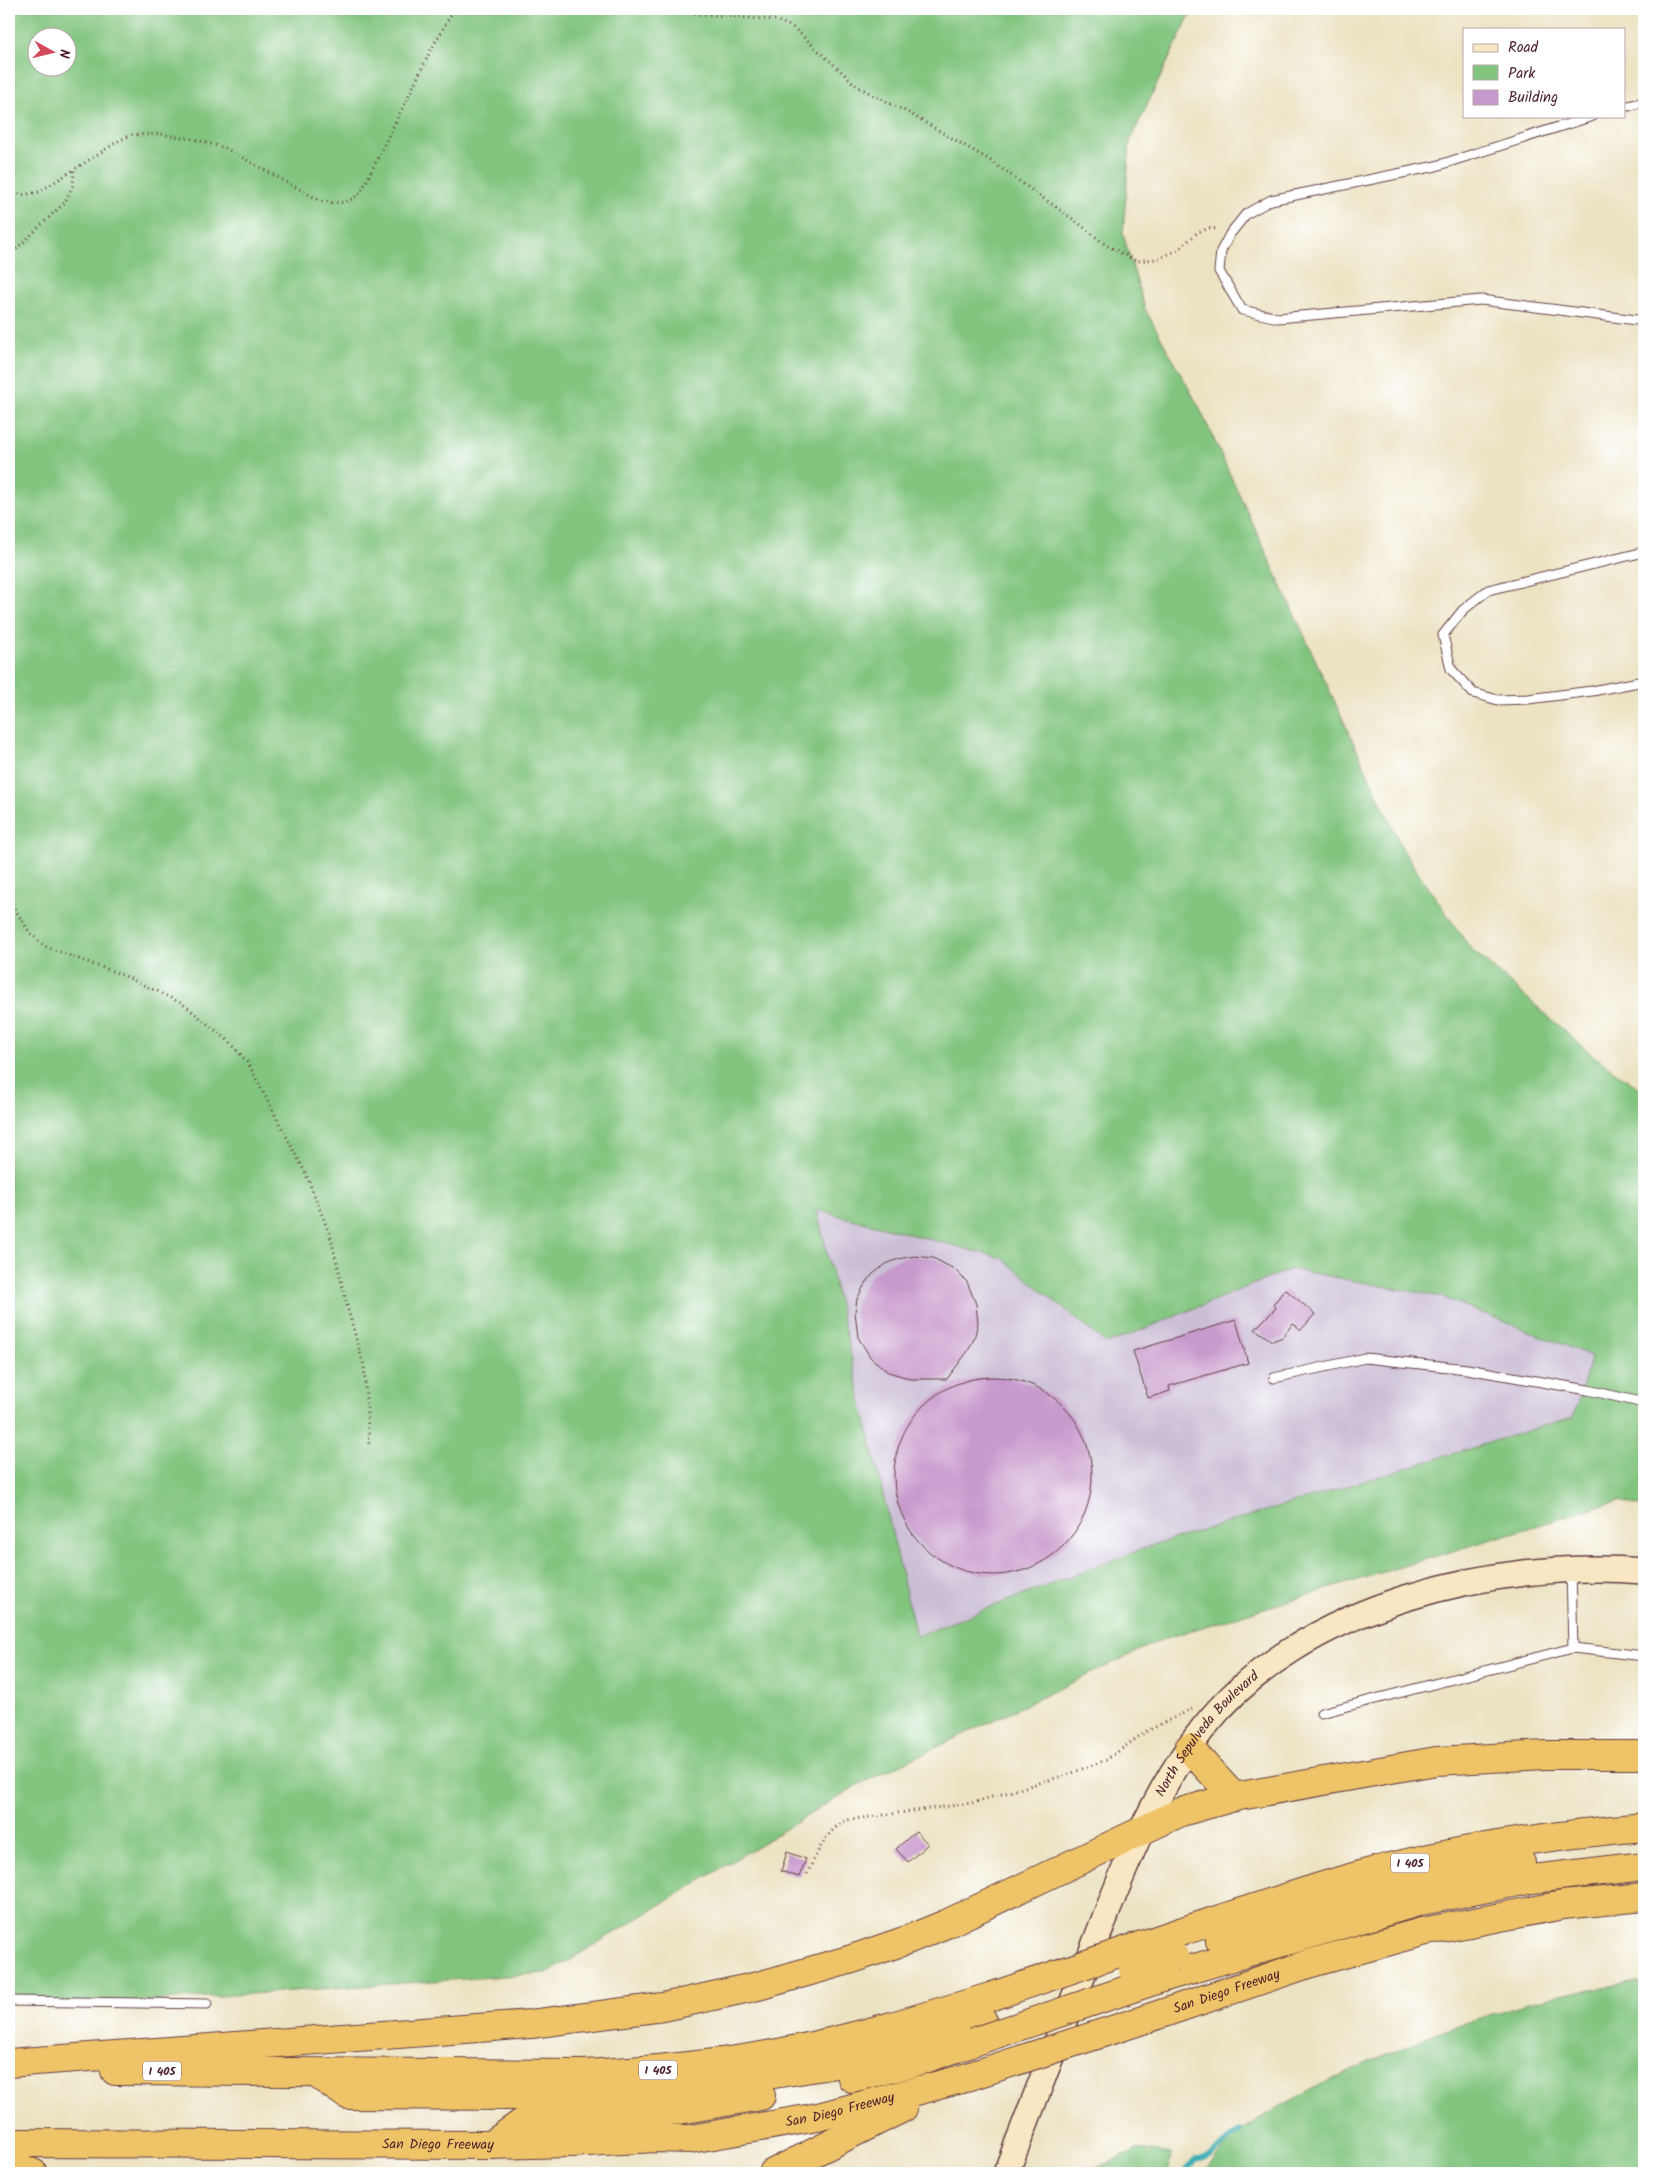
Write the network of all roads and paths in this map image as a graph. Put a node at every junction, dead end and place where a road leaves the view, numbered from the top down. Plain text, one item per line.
1 (454, 9) edge
2 (675, 9) edge
3 (1644, 102) edge
4 (1626, 106) edge
5 (1587, 118) edge
6 (74, 169) junction
7 (9, 190) edge
8 (1230, 234) junction
9 (9, 256) edge
10 (1644, 321) edge
11 (1644, 552) edge
12 (1644, 681) edge
13 (9, 900) edge
14 (1274, 1378) dead end
15 (1644, 1403) edge
16 (369, 1446) dead end
17 (1571, 1570) junction
18 (1644, 1571) edge
19 (1572, 1648) junction
20 (1644, 1656) edge
21 (1322, 1713) dead end
22 (1166, 1721) dead end
23 (1189, 1748) junction
24 (1644, 1755) edge
25 (1234, 1797) junction
26 (1644, 1827) edge
27 (1141, 1830) junction
28 (1644, 1849) edge
29 (1644, 1866) edge
30 (807, 1874) dead end
31 (1644, 1897) edge
32 (1174, 1955) junction
33 (9, 2001) edge
34 (207, 2004) dead end
35 (978, 2032) junction
36 (9, 2063) edge
37 (9, 2070) edge
38 (315, 2073) junction
39 (958, 2080) junction
40 (9, 2143) edge
41 (491, 2145) junction
42 (9, 2165) edge
43 (33, 2173) edge
44 (773, 2173) edge
45 (1006, 2173) edge

1 - 6 path
2 - 8 path
3 - 4 lane
5 - 8 lane
6 - 7 path
6 - 9 path
8 - 10 lane
11 - 12 lane
13 - 16 path
14 - 15 lane
17 - 18 main road, North Sepulveda Boulevard
17 - 19 lane
17 - 23 main road, North Sepulveda Boulevard
19 - 20 lane
19 - 21 lane
22 - 30 path
23 - 25 highway
23 - 27 main road, North Sepulveda Boulevard
24 - 25 highway
25 - 27 highway
26 - 32 highway, I 405
27 - 36 highway
27 - 45 main road, North Sepulveda Boulevard
28 - 32 highway
29 - 32 highway
31 - 39 highway, San Diego Freeway, bridge
32 - 35 highway, bridge
32 - 38 highway, I 405, bridge
33 - 34 lane
35 - 38 highway
35 - 41 highway
37 - 38 highway, I 405
39 - 41 highway, San Diego Freeway
39 - 44 highway
40 - 41 highway, San Diego Freeway
42 - 43 highway

